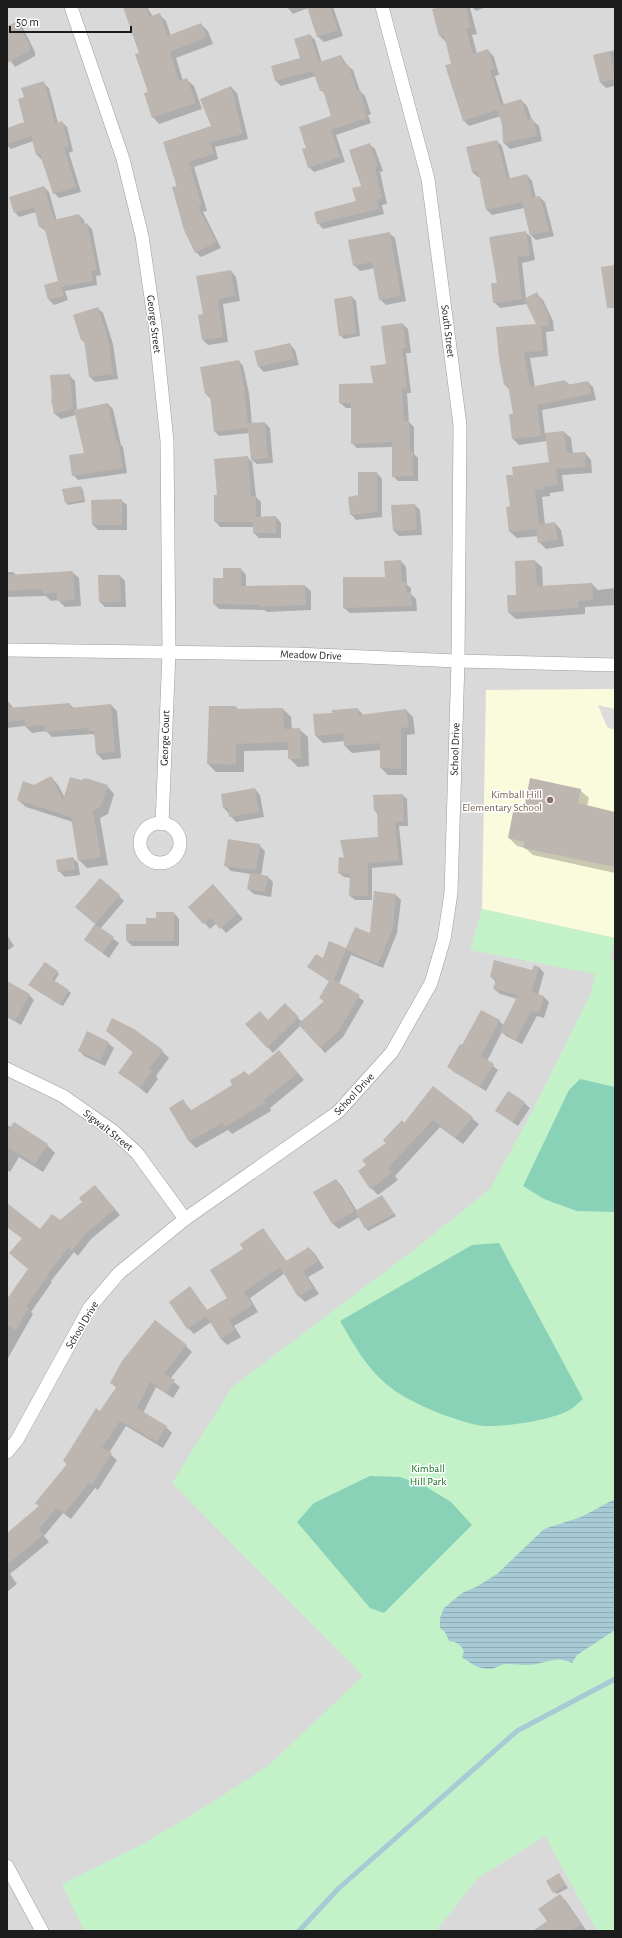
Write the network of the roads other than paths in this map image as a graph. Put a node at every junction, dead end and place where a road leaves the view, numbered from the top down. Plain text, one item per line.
1 (71, 7) edge
2 (382, 7) edge
3 (7, 650) edge
4 (169, 652) junction
5 (458, 661) junction
6 (615, 664) edge
7 (162, 824) dead end
8 (7, 1069) edge
9 (184, 1218) junction
10 (7, 1452) edge
11 (7, 1866) edge
12 (42, 1931) edge

1 - 4 street, George Street
2 - 5 street, South Street
3 - 4 street, Meadow Drive
4 - 5 street, Meadow Drive
4 - 7 street, George Court
5 - 6 street, Meadow Drive
5 - 9 street, School Drive
8 - 9 street, Sigwalt Street
9 - 10 street, School Drive
11 - 12 street

